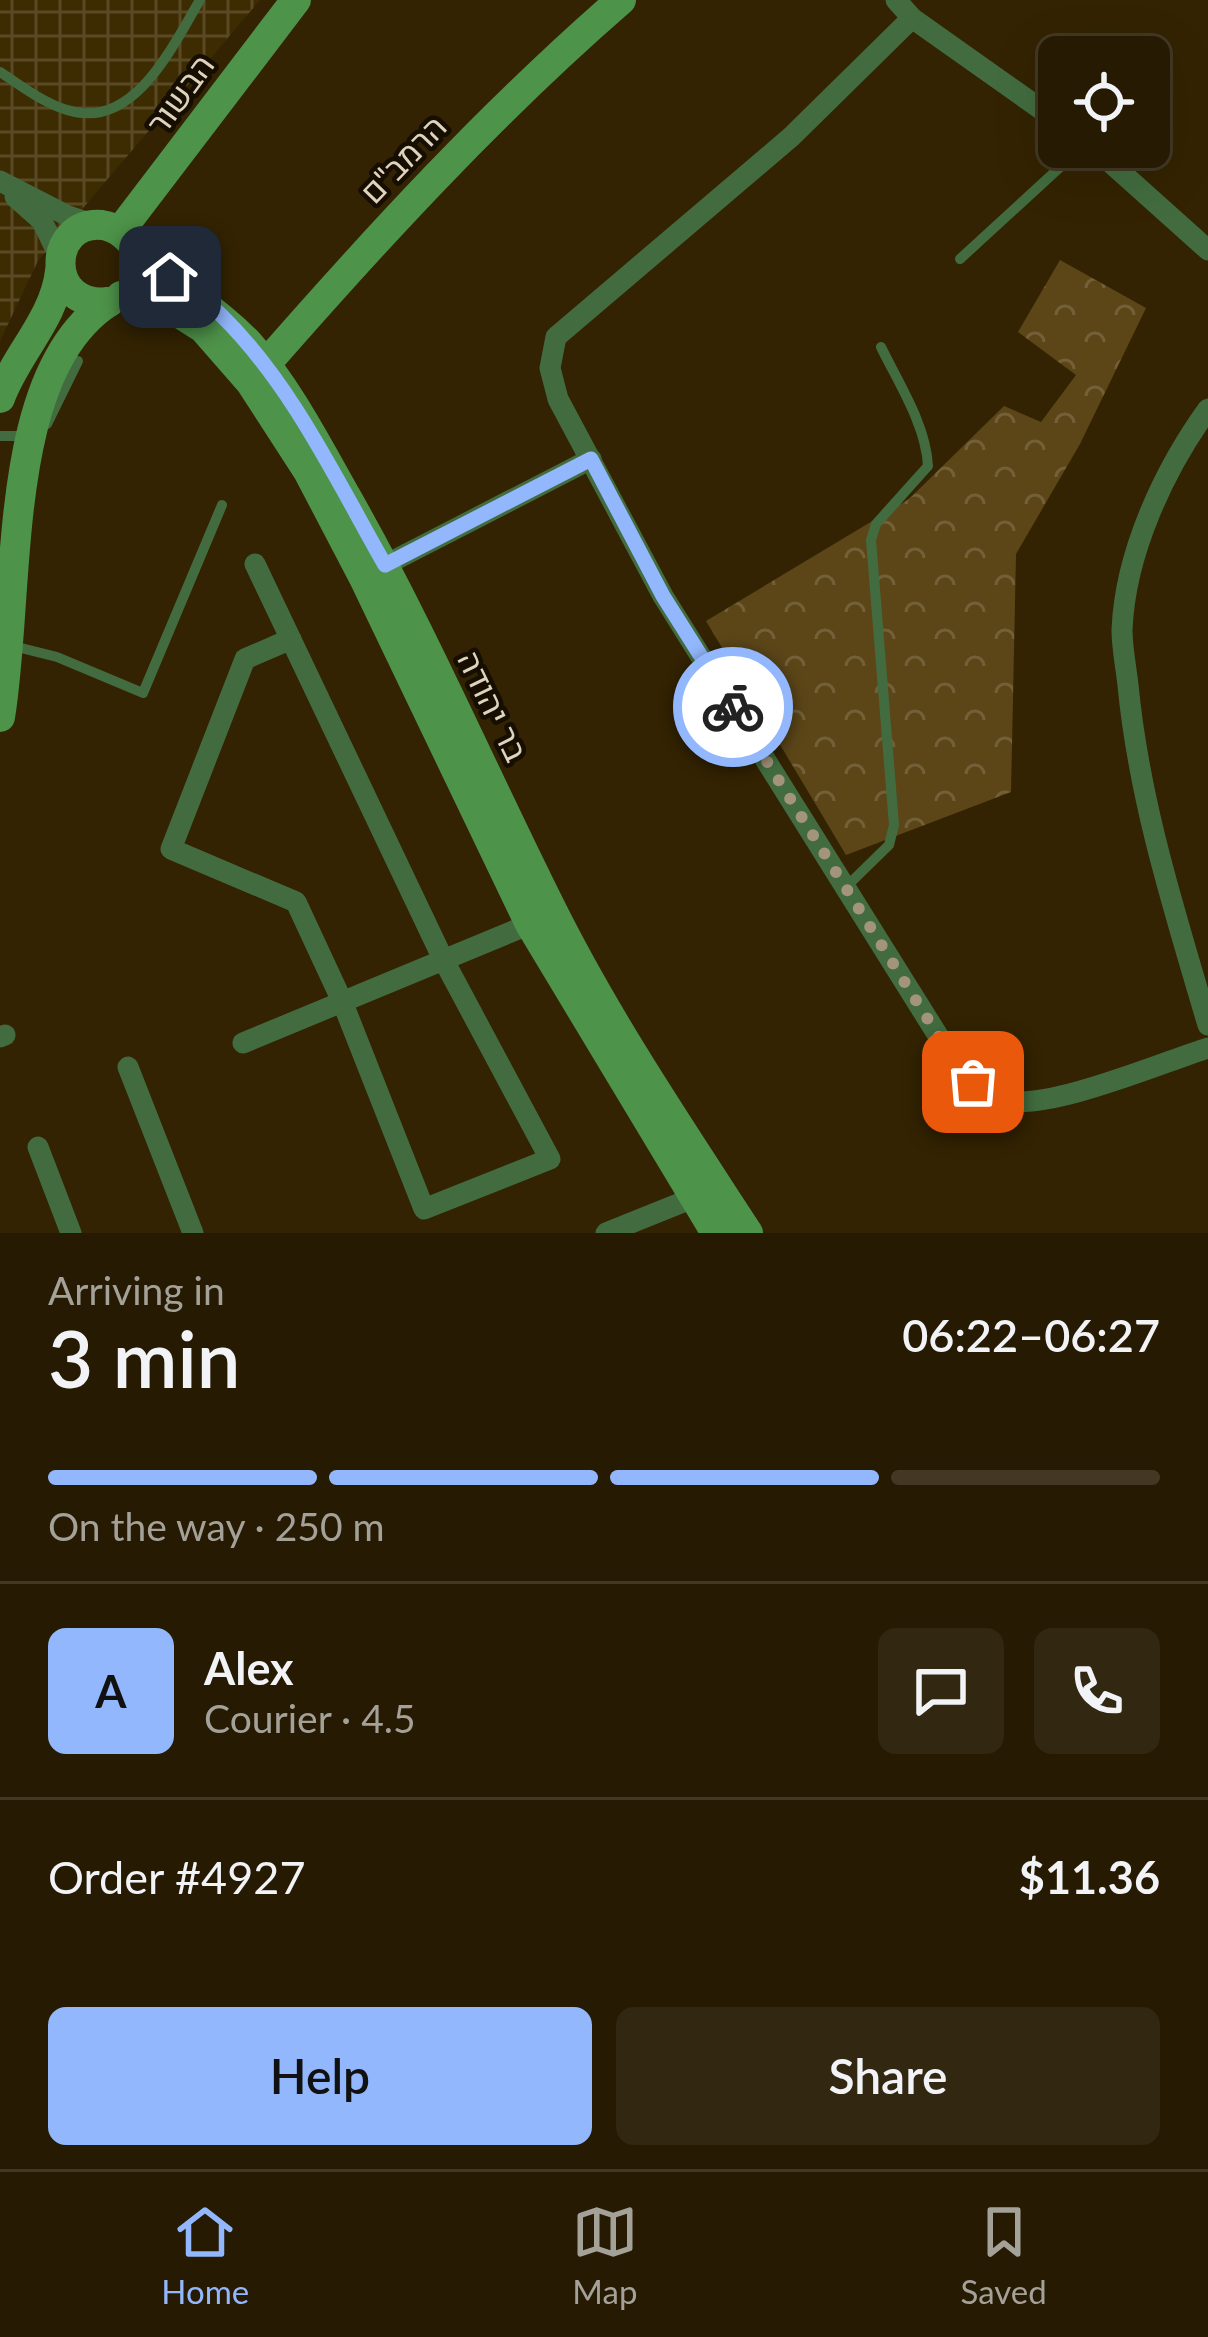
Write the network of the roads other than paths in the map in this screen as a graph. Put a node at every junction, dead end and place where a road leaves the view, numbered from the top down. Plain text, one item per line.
1 (200, 0) edge
2 (296, 0) edge
3 (621, 0) edge
4 (896, 0) edge
5 (912, 18) junction
6 (0, 72) edge
7 (1038, 107) edge
8 (1059, 168) edge
9 (1117, 168) edge
10 (0, 183) edge
11 (116, 233) junction
12 (1208, 250) edge
13 (960, 259) dead end
14 (60, 264) junction
15 (115, 299) junction
16 (881, 347) dead end
17 (78, 361) dead end
18 (254, 369) junction
19 (0, 398) edge
20 (1208, 409) edge
21 (7, 437) edge
22 (591, 459) junction
23 (222, 505) dead end
24 (255, 564) dead end
25 (385, 565) junction
26 (290, 639) junction
27 (4, 645) edge
28 (0, 718) edge
29 (848, 886) junction
30 (530, 924) junction
31 (442, 959) junction
32 (342, 1001) junction
33 (1208, 1025) edge
34 (243, 1042) dead end
35 (1208, 1048) edge
36 (128, 1067) dead end
37 (38, 1147) dead end
38 (693, 1198) junction
39 (609, 1232) edge
40 (71, 1233) edge
41 (193, 1233) edge
42 (716, 1233) edge
43 (748, 1233) edge

1 - 6 lane
2 - 11 street, הבשור
3 - 18 street, הרמב"ם
4 - 5 street
5 - 7 street
5 - 22 street
8 - 13 lane
9 - 12 street
10 - 11 street
10 - 14 street
11 - 14 street
11 - 15 street
11 - 18 street, בר יהודה
14 - 15 street
14 - 19 street
15 - 18 street, בר יהודה
15 - 21 street
16 - 29 lane
17 - 21 lane
18 - 25 street, בר יהודה
18 - 30 street, בר יהודה
20 - 33 street
21 - 27 street
22 - 25 street
22 - 29 street
23 - 27 lane
24 - 26 street
25 - 43 street, בר יהודה
26 - 31 street
26 - 32 street
27 - 28 street
29 - 35 street
30 - 31 street
30 - 38 street, בר יהודה
31 - 32 street
31 - 32 street
32 - 34 street
36 - 41 street
37 - 40 street
38 - 39 street
38 - 42 street, בר יהודה

